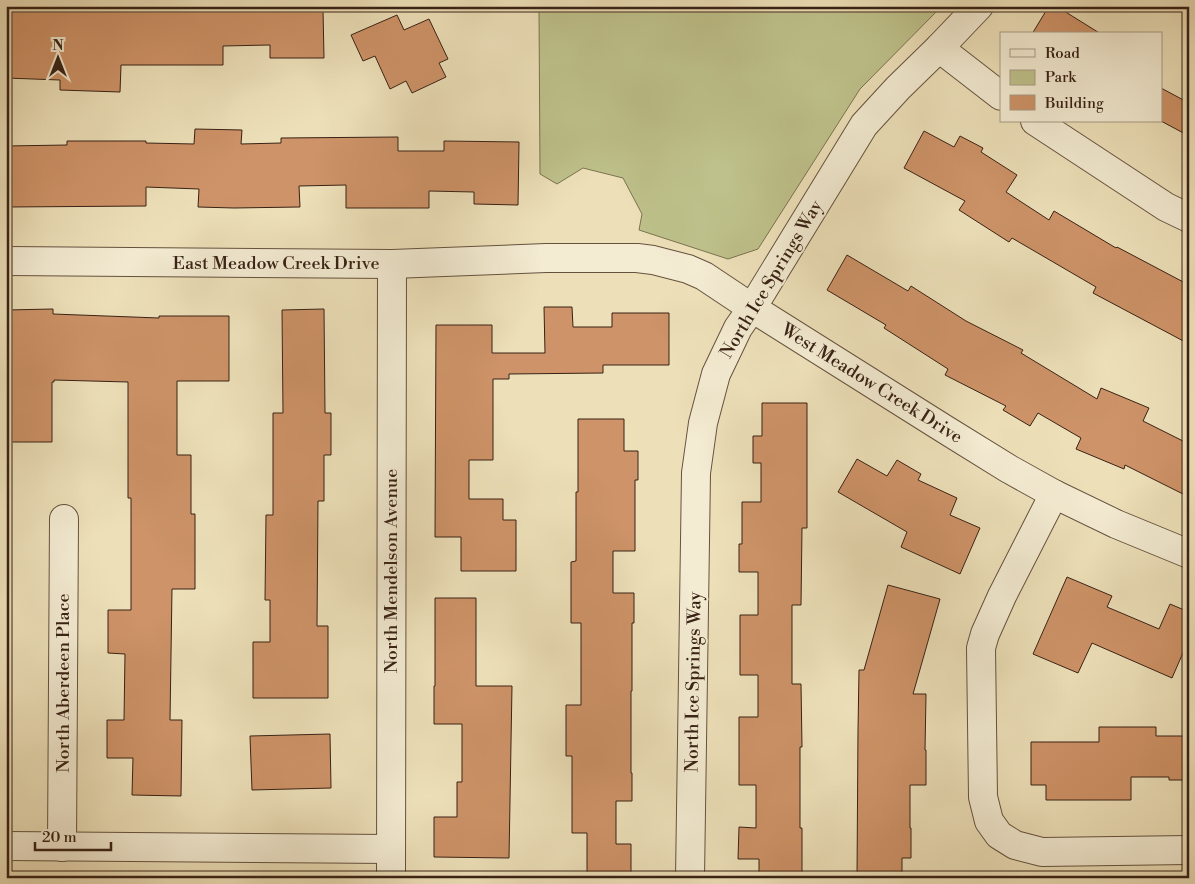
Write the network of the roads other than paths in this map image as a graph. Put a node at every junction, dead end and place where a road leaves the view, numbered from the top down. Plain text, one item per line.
1 (979, 6) edge
2 (939, 48) junction
3 (1000, 95) edge
4 (1037, 122) edge
5 (1189, 218) edge
6 (546, 258) joint
7 (6, 261) edge
8 (392, 264) junction
9 (752, 308) junction
10 (1054, 494) junction
11 (64, 519) dead end
12 (1189, 554) edge
13 (6, 846) edge
14 (62, 847) junction
15 (391, 849) junction
16 (1189, 850) edge
17 (390, 878) edge
18 (690, 878) edge

1 - 2 street, North Ice Springs Way
2 - 3 street
2 - 9 street, North Ice Springs Way
4 - 5 street
6 - 8 street, East Meadow Creek Drive
6 - 9 street, West Meadow Creek Drive
7 - 8 street, East Meadow Creek Drive
8 - 15 street, North Mendelson Avenue
9 - 10 street, West Meadow Creek Drive
9 - 18 street, North Ice Springs Way
10 - 12 street, West Meadow Creek Drive
10 - 16 street
11 - 14 street, North Aberdeen Place
13 - 14 street
14 - 15 street
15 - 17 street, North Mendelson Avenue

